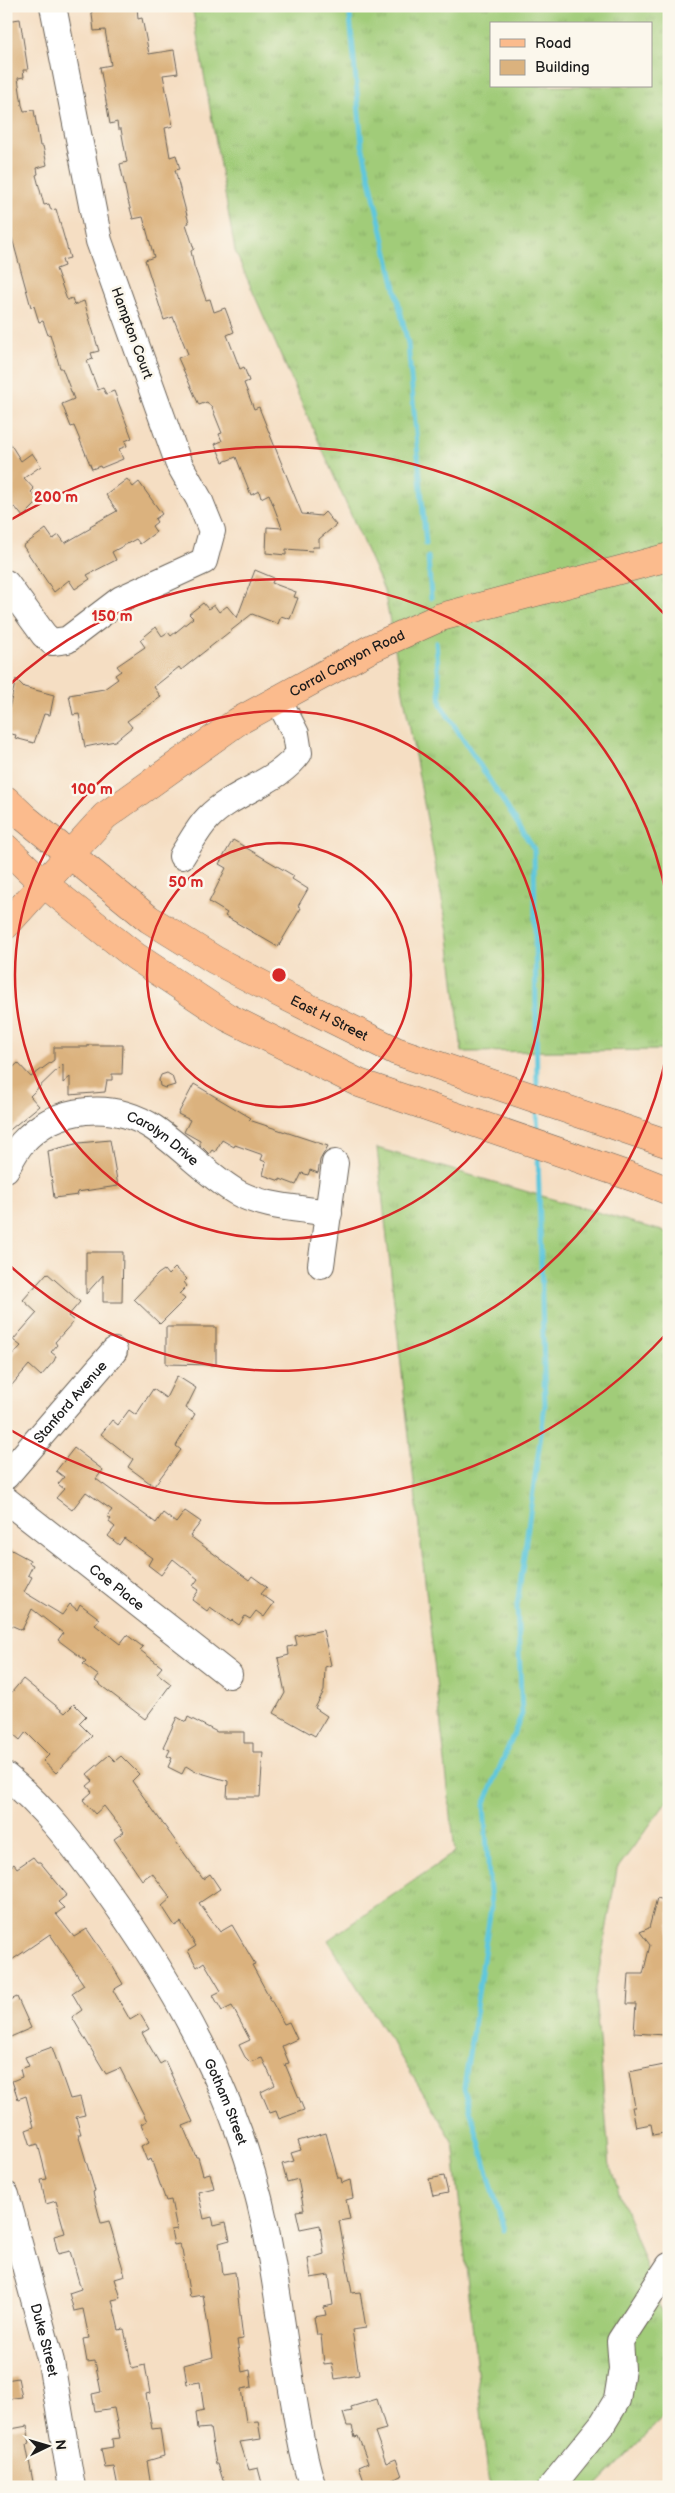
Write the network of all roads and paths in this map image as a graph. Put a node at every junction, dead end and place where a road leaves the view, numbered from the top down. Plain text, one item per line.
1 (53, 6) edge
2 (669, 557) edge
3 (6, 583) edge
4 (278, 700) junction
5 (6, 800) edge
6 (6, 848) edge
7 (69, 856) junction
8 (182, 856) dead end
9 (44, 884) junction
10 (6, 925) edge
11 (669, 1144) edge
12 (335, 1163) dead end
13 (6, 1169) edge
14 (669, 1191) edge
15 (328, 1213) junction
16 (321, 1264) dead end
17 (114, 1351) dead end
18 (6, 1476) edge
19 (6, 1500) edge
20 (229, 1675) dead end
21 (6, 1776) edge
22 (6, 2195) edge
23 (669, 2266) edge
24 (72, 2487) edge
25 (313, 2487) edge
26 (551, 2487) edge

1 - 3 street, Hampton Court
2 - 4 main road, Corral Canyon Road
4 - 7 main road, Corral Canyon Road
4 - 8 street
5 - 7 main road, East H Street
6 - 9 main road
7 - 9 main road, Corral Canyon Road
7 - 11 main road, East H Street
9 - 10 main road, Corral Canyon Road
9 - 14 main road
12 - 15 street
13 - 15 street, Carolyn Drive
15 - 16 street
17 - 18 street, Stanford Avenue
19 - 20 street, Coe Place
21 - 25 street, Gotham Street
22 - 24 street, Duke Street
23 - 26 street

